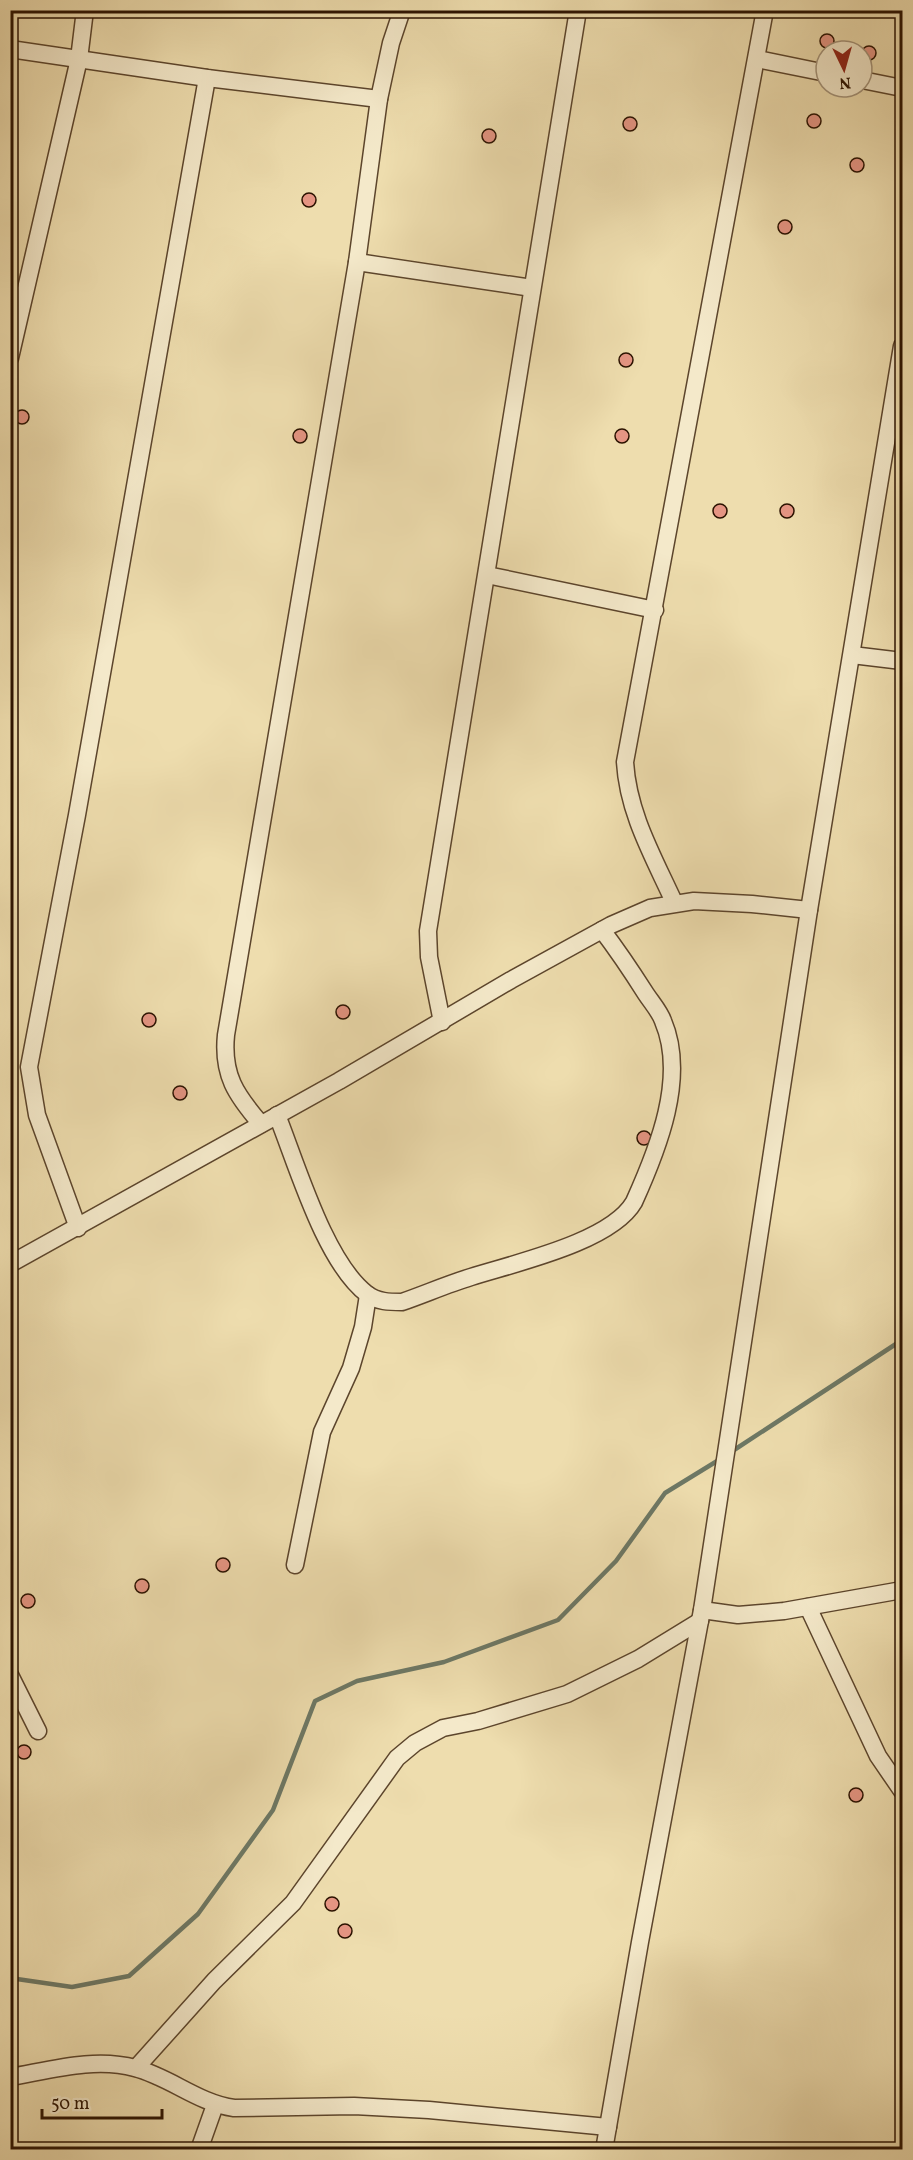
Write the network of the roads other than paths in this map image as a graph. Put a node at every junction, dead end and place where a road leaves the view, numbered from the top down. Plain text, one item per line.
1 (85, 10) edge
2 (402, 10) edge
3 (578, 10) edge
4 (765, 10) edge
5 (10, 49) edge
6 (79, 59) junction
7 (757, 59) junction
8 (814, 71) edge
9 (207, 78) junction
10 (874, 82) edge
11 (903, 88) edge
12 (379, 99) junction
13 (357, 262) junction
14 (532, 288) junction
15 (903, 346) edge
16 (10, 358) edge
17 (487, 575) junction
18 (655, 610) junction
19 (852, 655) junction
20 (903, 661) edge
21 (674, 902) junction
22 (809, 910) junction
23 (602, 930) junction
24 (442, 1022) junction
25 (277, 1115) junction
26 (261, 1124) junction
27 (78, 1228) junction
28 (10, 1264) edge
29 (368, 1295) junction
30 (295, 1565) dead end
31 (903, 1590) edge
32 (808, 1607) junction
33 (701, 1616) junction
34 (10, 1675) edge
35 (38, 1731) dead end
36 (903, 1791) edge
37 (136, 2068) junction
38 (10, 2077) edge
39 (215, 2105) junction
40 (608, 2127) junction
41 (199, 2150) edge
42 (604, 2150) edge

1 - 6 street
2 - 12 street
3 - 14 street
4 - 7 street
5 - 6 street
6 - 9 street
6 - 16 street
7 - 8 street
7 - 18 street
9 - 12 street
9 - 27 street
10 - 11 street
12 - 13 street
13 - 14 street
13 - 26 street
14 - 17 street
15 - 19 street
17 - 18 street
17 - 24 street
18 - 21 street
19 - 20 street
19 - 22 street
21 - 22 street
21 - 23 street
22 - 33 street
23 - 24 street
23 - 29 street
24 - 25 street
25 - 26 street
25 - 29 street
26 - 27 street
27 - 28 street
29 - 30 street
31 - 32 street
32 - 33 street
32 - 36 street
33 - 37 street
33 - 40 street
34 - 35 street
37 - 38 street
37 - 39 street
39 - 40 street
39 - 41 street
40 - 42 street

